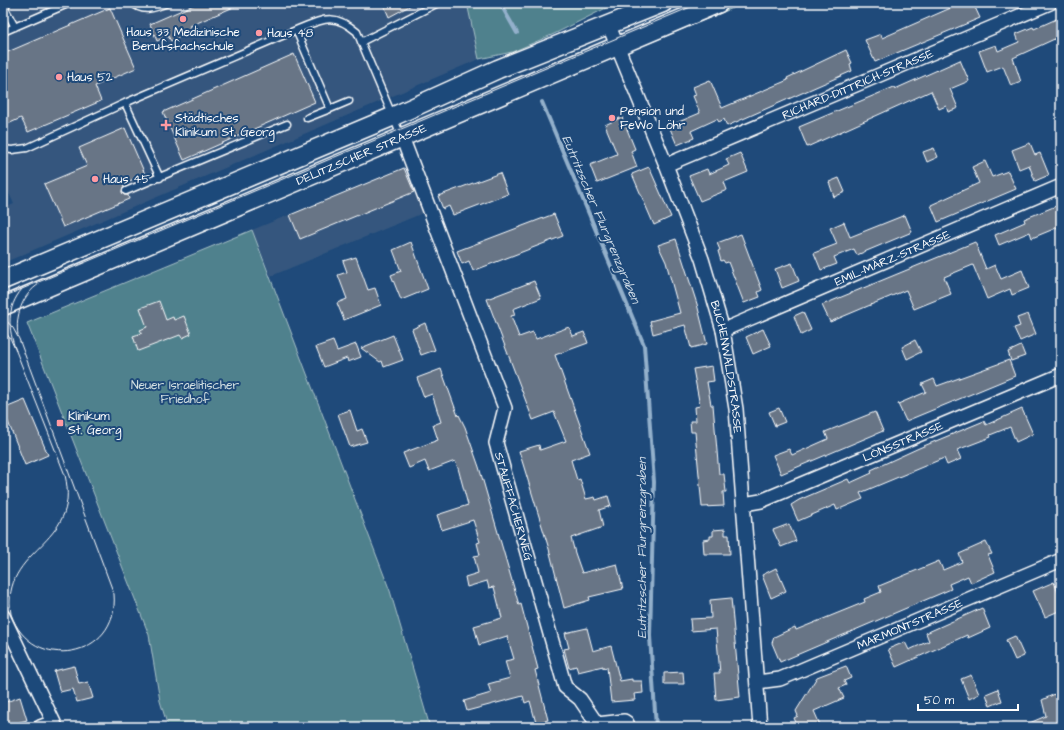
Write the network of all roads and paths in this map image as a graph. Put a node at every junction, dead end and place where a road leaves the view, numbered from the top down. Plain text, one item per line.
1 (70, 3) edge
2 (133, 3) edge
3 (167, 3) edge
4 (438, 3) edge
5 (663, 3) edge
6 (719, 3) edge
7 (1050, 3) edge
8 (3, 5) edge
9 (609, 26) junction
10 (15, 27) junction
11 (296, 30) junction
12 (3, 32) edge
13 (361, 42) junction
14 (617, 45) junction
15 (349, 101) dead end
16 (125, 103) junction
17 (330, 109) junction
18 (394, 116) junction
19 (307, 118) dead end
20 (287, 124) dead end
21 (402, 137) junction
22 (3, 149) edge
23 (666, 165) junction
24 (160, 178) junction
25 (1061, 186) edge
26 (126, 191) dead end
27 (3, 280) edge
28 (3, 306) edge
29 (723, 330) junction
30 (1061, 375) edge
31 (744, 504) junction
32 (1061, 560) edge
33 (3, 616) edge
34 (757, 682) junction
35 (54, 724) edge
36 (40, 727) edge
37 (628, 727) edge
38 (760, 727) edge

1 - 10 lane
2 - 3 lane
4 - 13 lane
5 - 9 main road, DELITZSCHER STRASSE
6 - 14 main road, DELITZSCHER STRASSE
7 - 23 street, RICHARD-DITTRICH-STRASSE
8 - 10 lane
9 - 14 street, BUCHENWALDSTRASSE
9 - 18 main road, DELITZSCHER STRASSE
10 - 12 lane
11 - 13 lane
11 - 16 lane
11 - 17 lane
13 - 18 lane
14 - 21 main road, DELITZSCHER STRASSE
14 - 23 street, BUCHENWALDSTRASSE
15 - 17 lane
16 - 22 lane
16 - 24 lane
17 - 19 lane
18 - 21 lane
18 - 27 main road, DELITZSCHER STRASSE
20 - 24 lane
21 - 28 main road, DELITZSCHER STRASSE
21 - 37 street, STAUFFACHERWEG
23 - 29 street, BUCHENWALDSTRASSE
24 - 26 lane
25 - 29 street, EMIL-MÄRZ-STRASSE
29 - 31 street, BUCHENWALDSTRASSE
30 - 31 street, LÖNSSTRASSE
31 - 34 street, BUCHENWALDSTRASSE
32 - 34 street, MARMONTSTRASSE
33 - 35 street
34 - 38 street, BUCHENWALDSTRASSE
35 - 36 street

